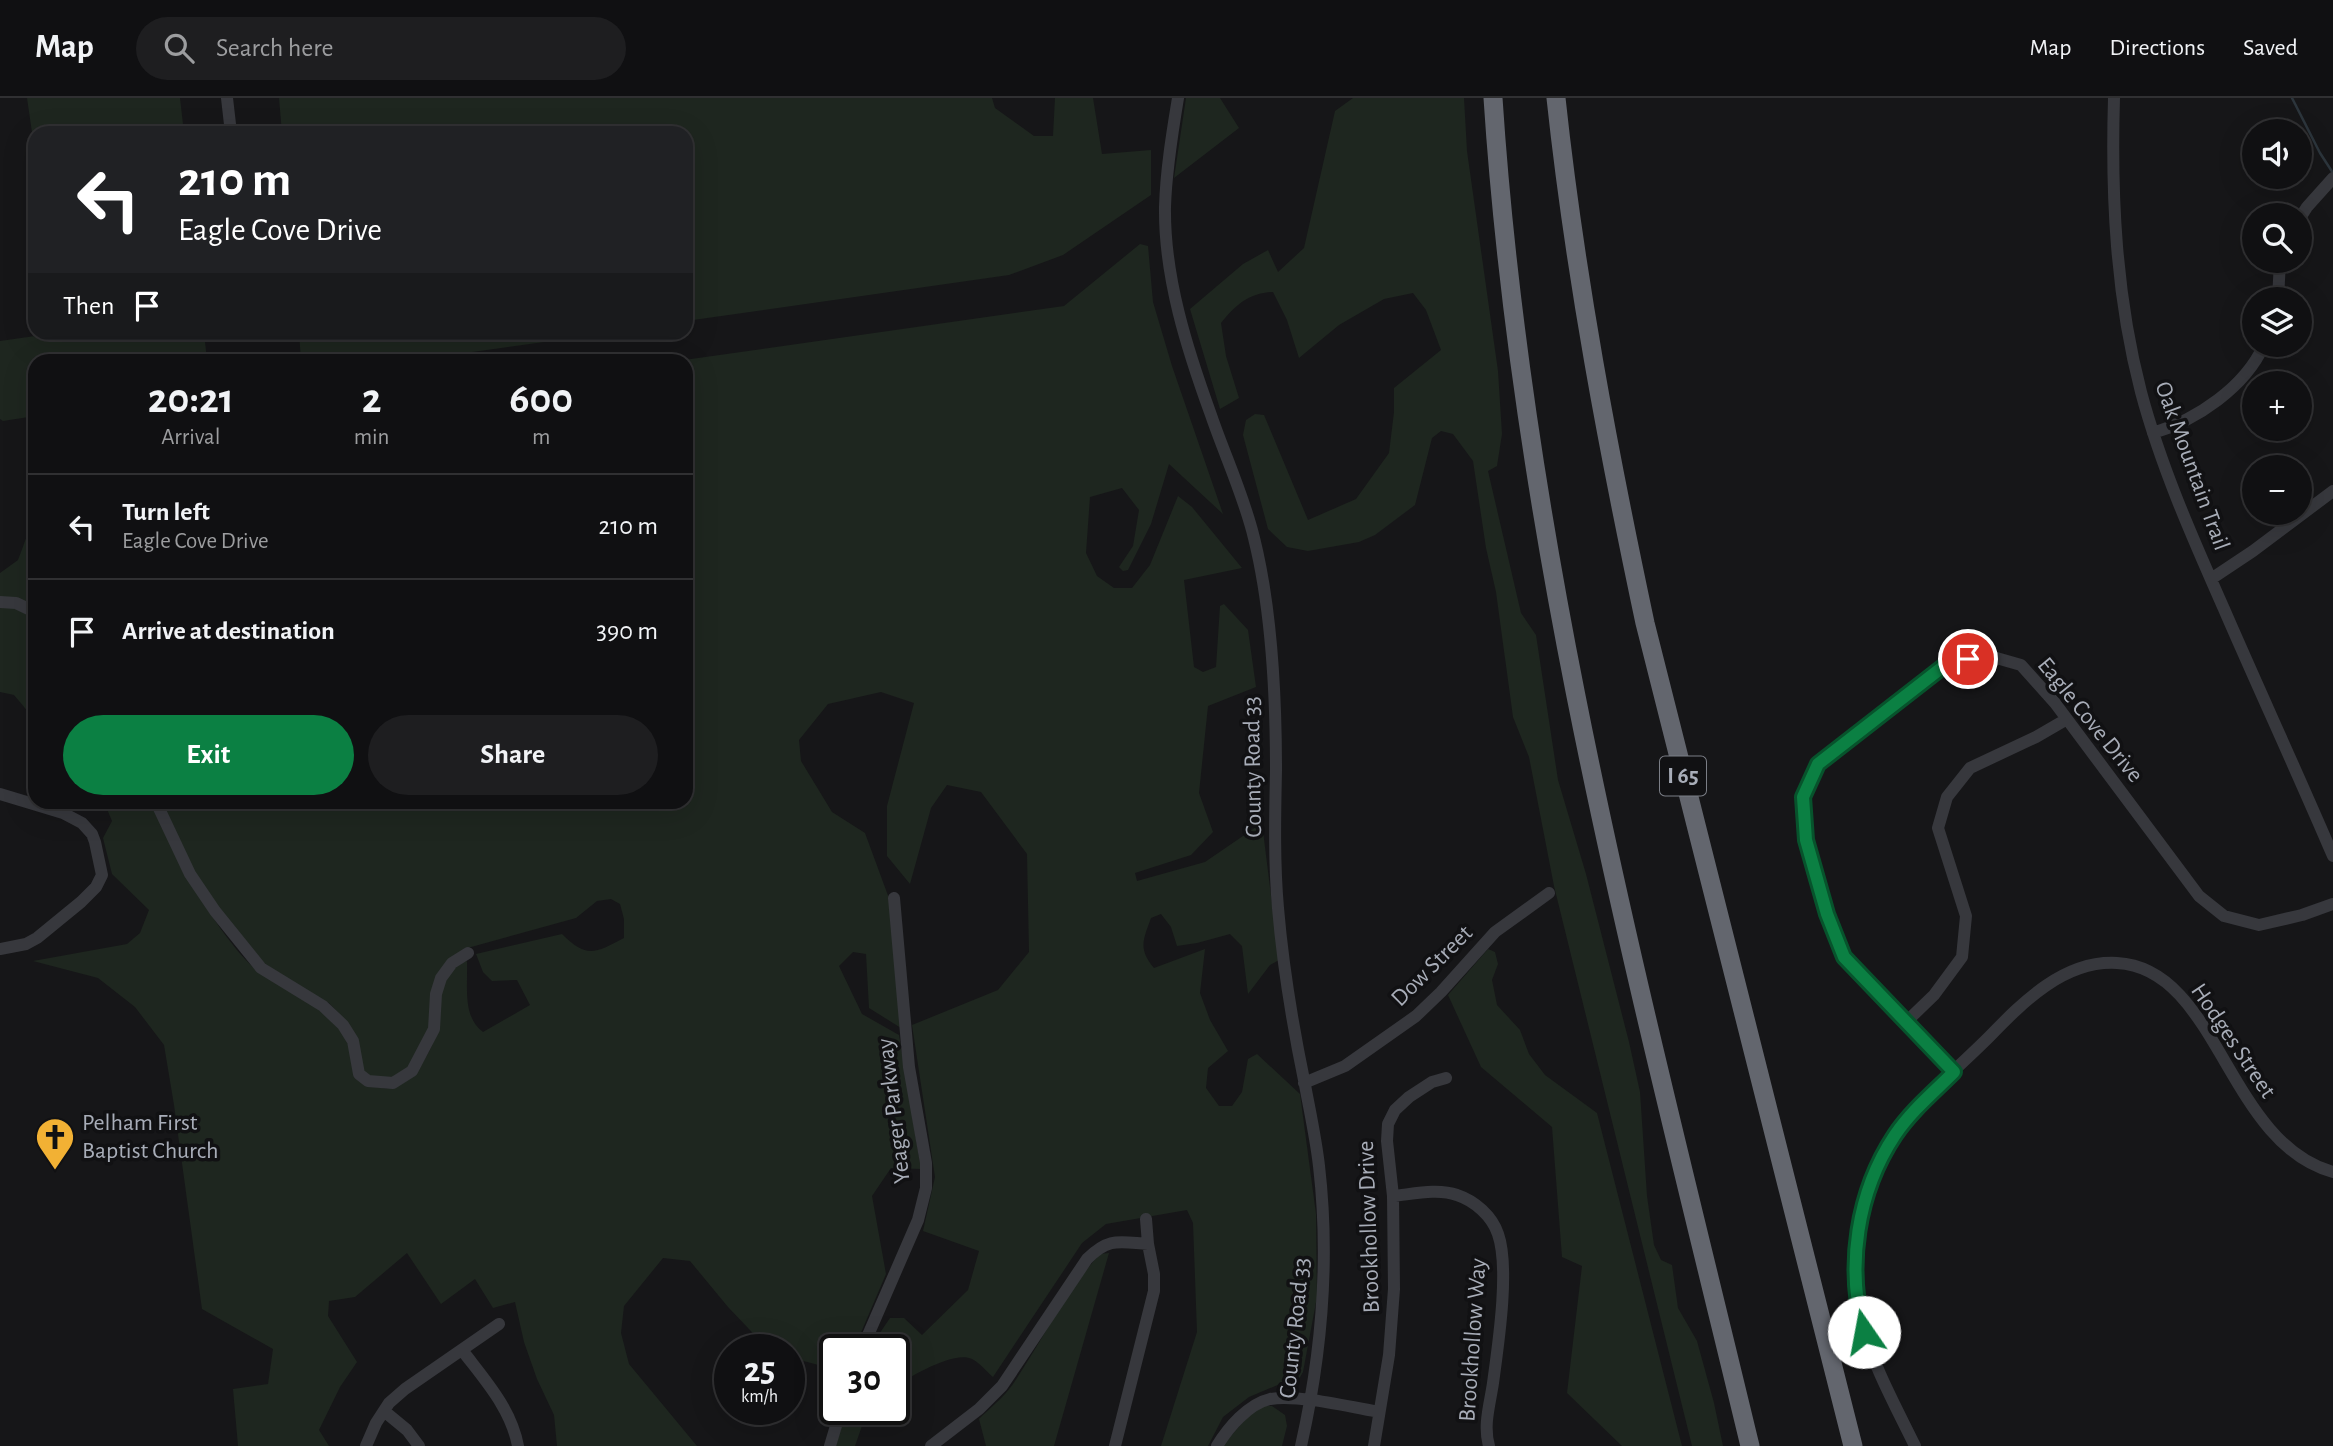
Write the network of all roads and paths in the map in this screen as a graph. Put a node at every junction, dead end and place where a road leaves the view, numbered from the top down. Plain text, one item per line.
1 (228, 98) edge
2 (1178, 98) edge
3 (1493, 98) edge
4 (1556, 98) edge
5 (2115, 98) edge
6 (230, 126) edge
7 (2332, 179) edge
8 (2310, 203) edge
9 (2256, 357) edge
10 (2153, 433) junction
11 (2333, 491) edge
12 (2211, 579) junction
13 (0, 602) edge
14 (28, 608) edge
15 (2067, 719) junction
16 (0, 794) edge
17 (28, 802) edge
18 (50, 809) edge
19 (159, 809) edge
20 (2333, 856) edge
21 (1549, 893) dead end
22 (894, 898) dead end
23 (2333, 904) edge
24 (0, 949) edge
25 (468, 953) dead end
26 (1906, 1021) junction
27 (1954, 1072) junction
28 (1446, 1078) dead end
29 (1304, 1083) junction
30 (2333, 1172) edge
31 (1393, 1196) junction
32 (1146, 1219) dead end
33 (1148, 1244) junction
34 (499, 1324) dead end
35 (869, 1334) edge
36 (462, 1350) junction
37 (1310, 1401) junction
38 (384, 1411) junction
39 (1379, 1412) junction
40 (836, 1425) edge
41 (366, 1446) edge
42 (419, 1446) edge
43 (518, 1446) edge
44 (830, 1446) edge
45 (931, 1446) edge
46 (1115, 1446) edge
47 (1217, 1446) edge
48 (1301, 1446) edge
49 (1374, 1446) edge
50 (1489, 1446) edge
51 (1750, 1446) edge
52 (1853, 1446) edge
53 (1915, 1446) edge

1 - 6 street
2 - 29 street, County Road 33
3 - 51 highway
4 - 52 highway, I 65
5 - 10 street, Oak Mountain Trail
7 - 8 street
9 - 10 street
10 - 12 street, Oak Mountain Trail
11 - 12 street
12 - 20 street, Oak Mountain Trail
13 - 14 street
15 - 23 street, Eagle Cove Drive
15 - 26 street
15 - 26 street, Eagle Cove Drive
16 - 17 street
18 - 24 street
19 - 25 street
21 - 29 street, Dow Street
22 - 35 street, Yeager Parkway
26 - 27 street, Eagle Cove Drive
27 - 30 street, Hodges Street
27 - 53 street, Hodges Street
28 - 31 street, Brookhollow Drive
29 - 37 street, County Road 33
31 - 39 street, Brookhollow Drive
31 - 50 street, Brookhollow Way
32 - 33 street
33 - 45 street
33 - 46 street
34 - 36 street
36 - 38 street
36 - 43 street
37 - 39 street
37 - 47 street
37 - 48 street, County Road 33
38 - 41 street
38 - 42 street
39 - 49 street, Brookhollow Drive
40 - 44 street

